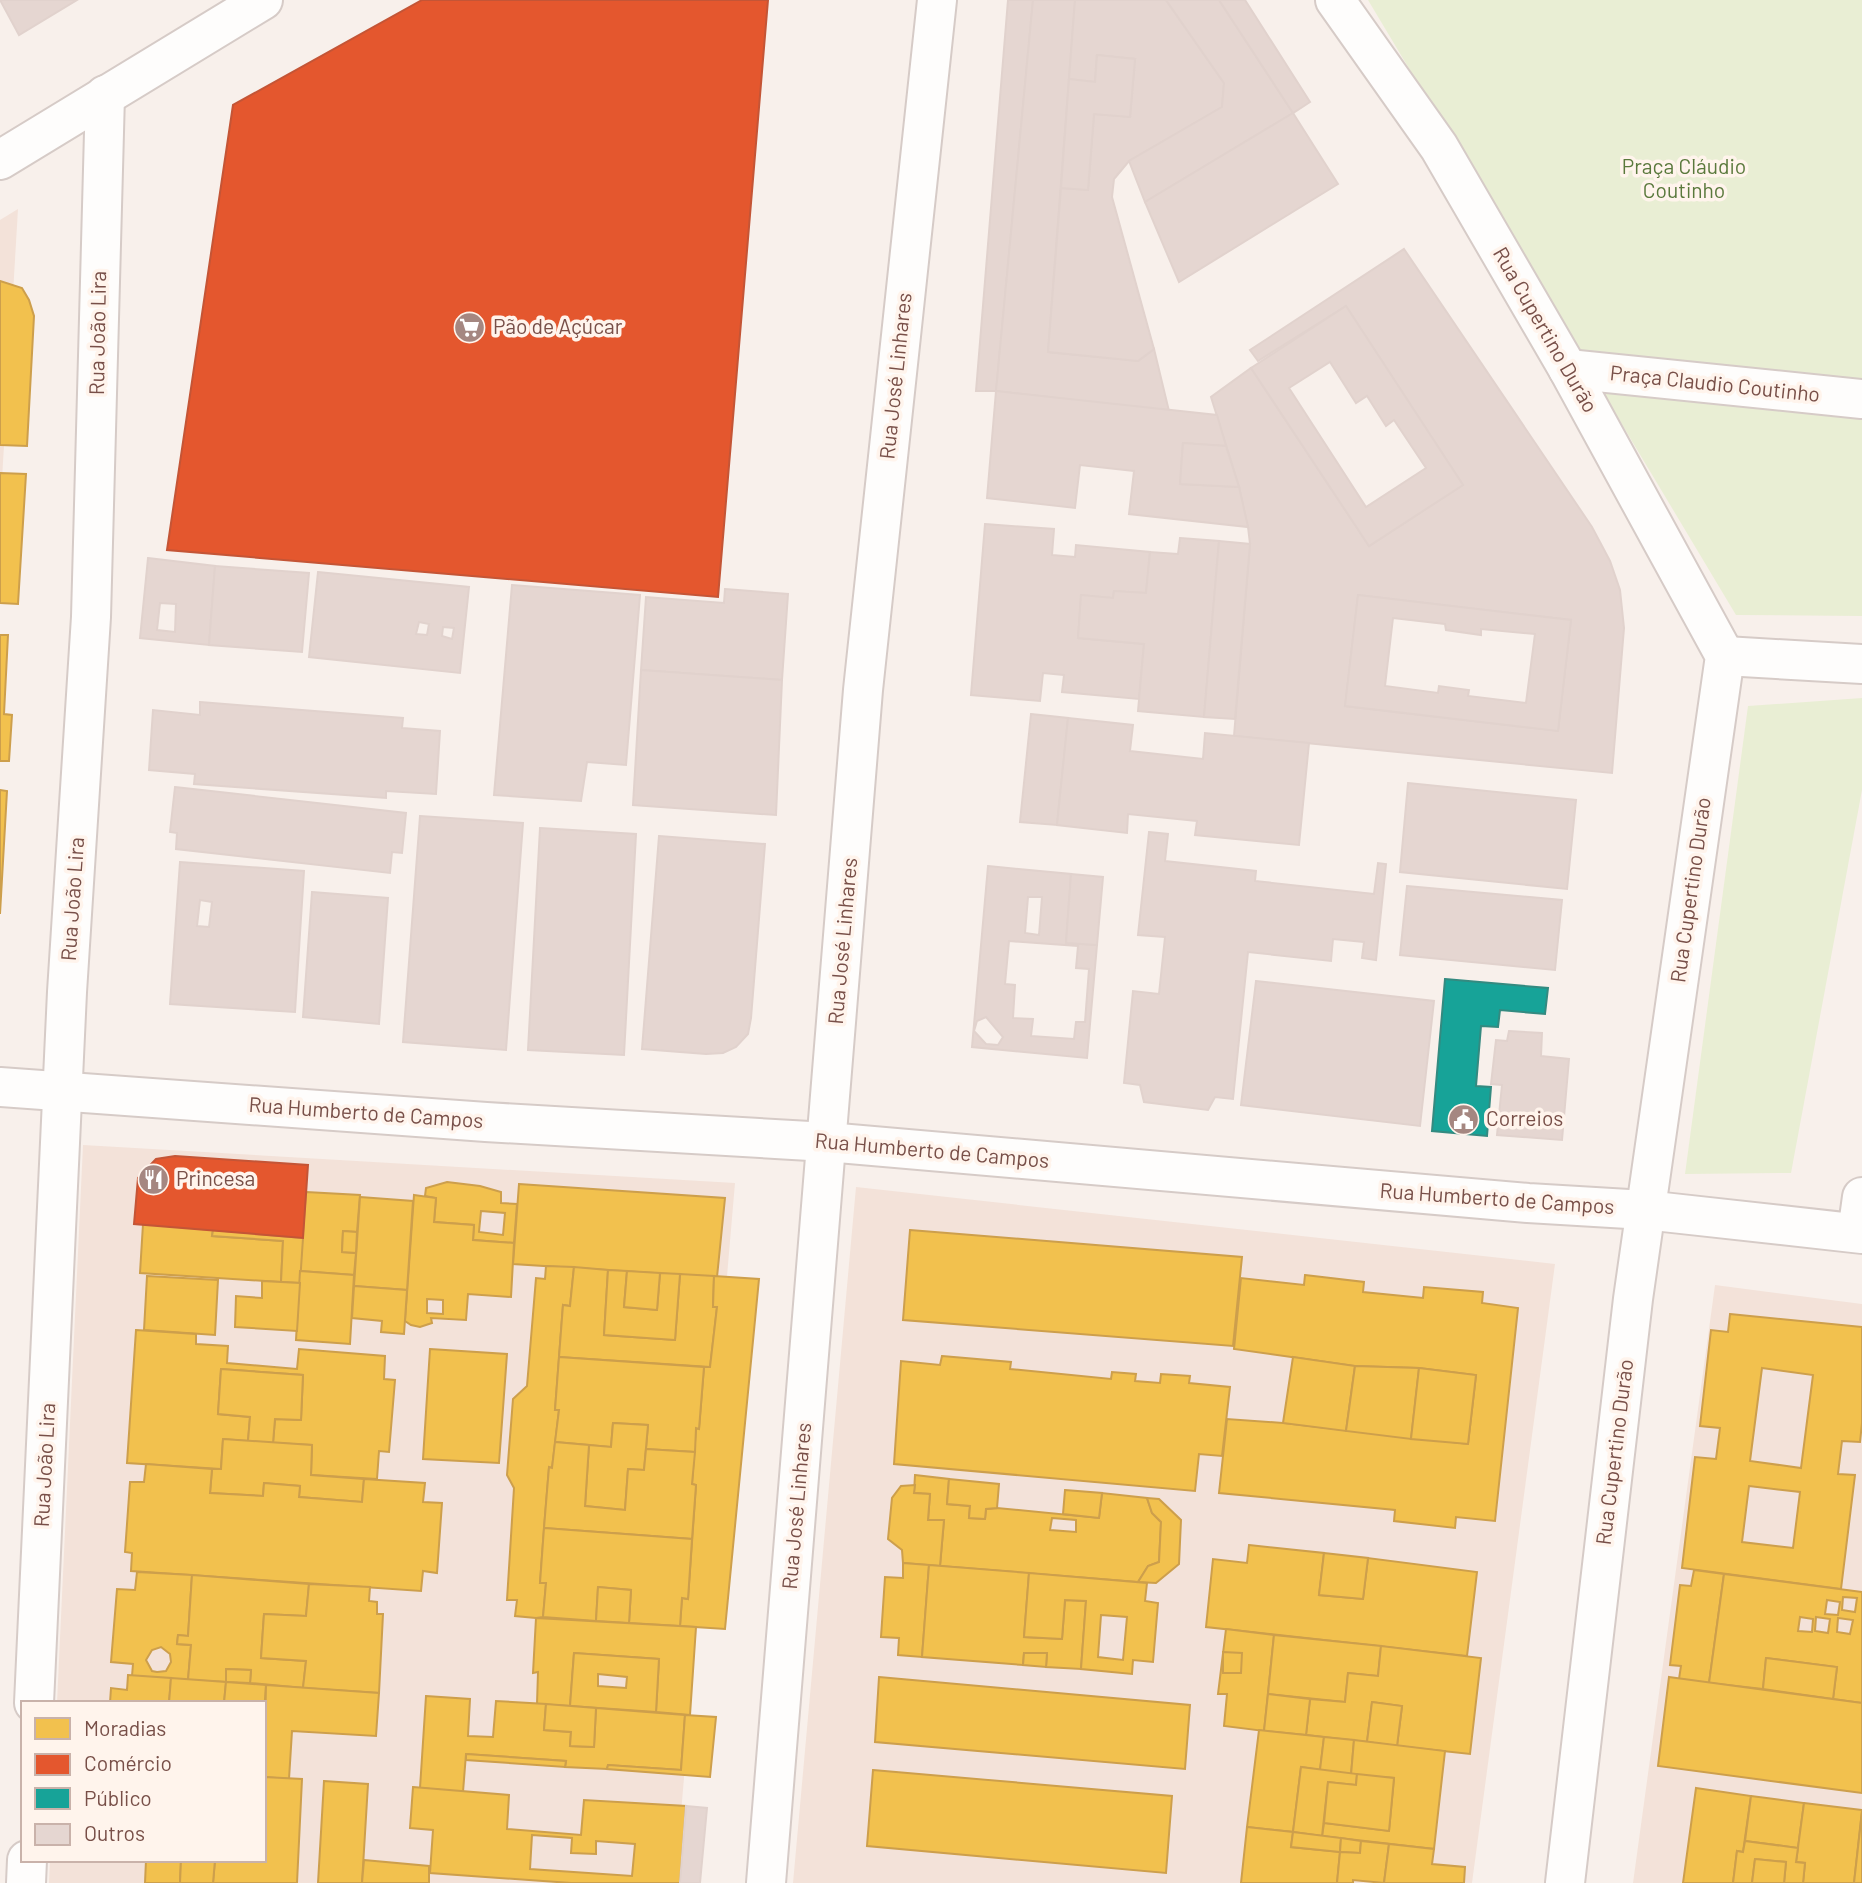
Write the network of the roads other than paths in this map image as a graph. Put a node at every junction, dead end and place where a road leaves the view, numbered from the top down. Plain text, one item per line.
1 (263, 0) edge
2 (937, 0) edge
3 (1335, 0) edge
4 (105, 95) junction
5 (0, 160) edge
6 (1568, 369) junction
7 (1862, 399) edge
8 (1725, 656) junction
9 (1862, 664) edge
10 (0, 1087) edge
11 (62, 1092) junction
12 (827, 1142) junction
13 (1645, 1210) junction
14 (1860, 1221) edge
15 (34, 1701) edge
16 (27, 1862) edge
17 (26, 1883) edge
18 (766, 1883) edge
19 (1565, 1883) edge

1 - 4 street
2 - 12 street, Rua José Linhares
3 - 6 street, Rua Cupertino Durão
4 - 5 street
4 - 11 street, Rua João Lira
6 - 7 street, Praça Claudio Coutinho
6 - 8 street, Rua Cupertino Durão
8 - 9 street
8 - 13 street, Rua Cupertino Durão
10 - 11 street, Rua Humberto de Campos
11 - 12 street, Rua Humberto de Campos
11 - 15 street, Rua João Lira
12 - 13 street, Rua Humberto de Campos
12 - 18 street, Rua José Linhares
13 - 14 street, Rua Humberto de Campos
13 - 19 street, Rua Cupertino Durão
16 - 17 street

